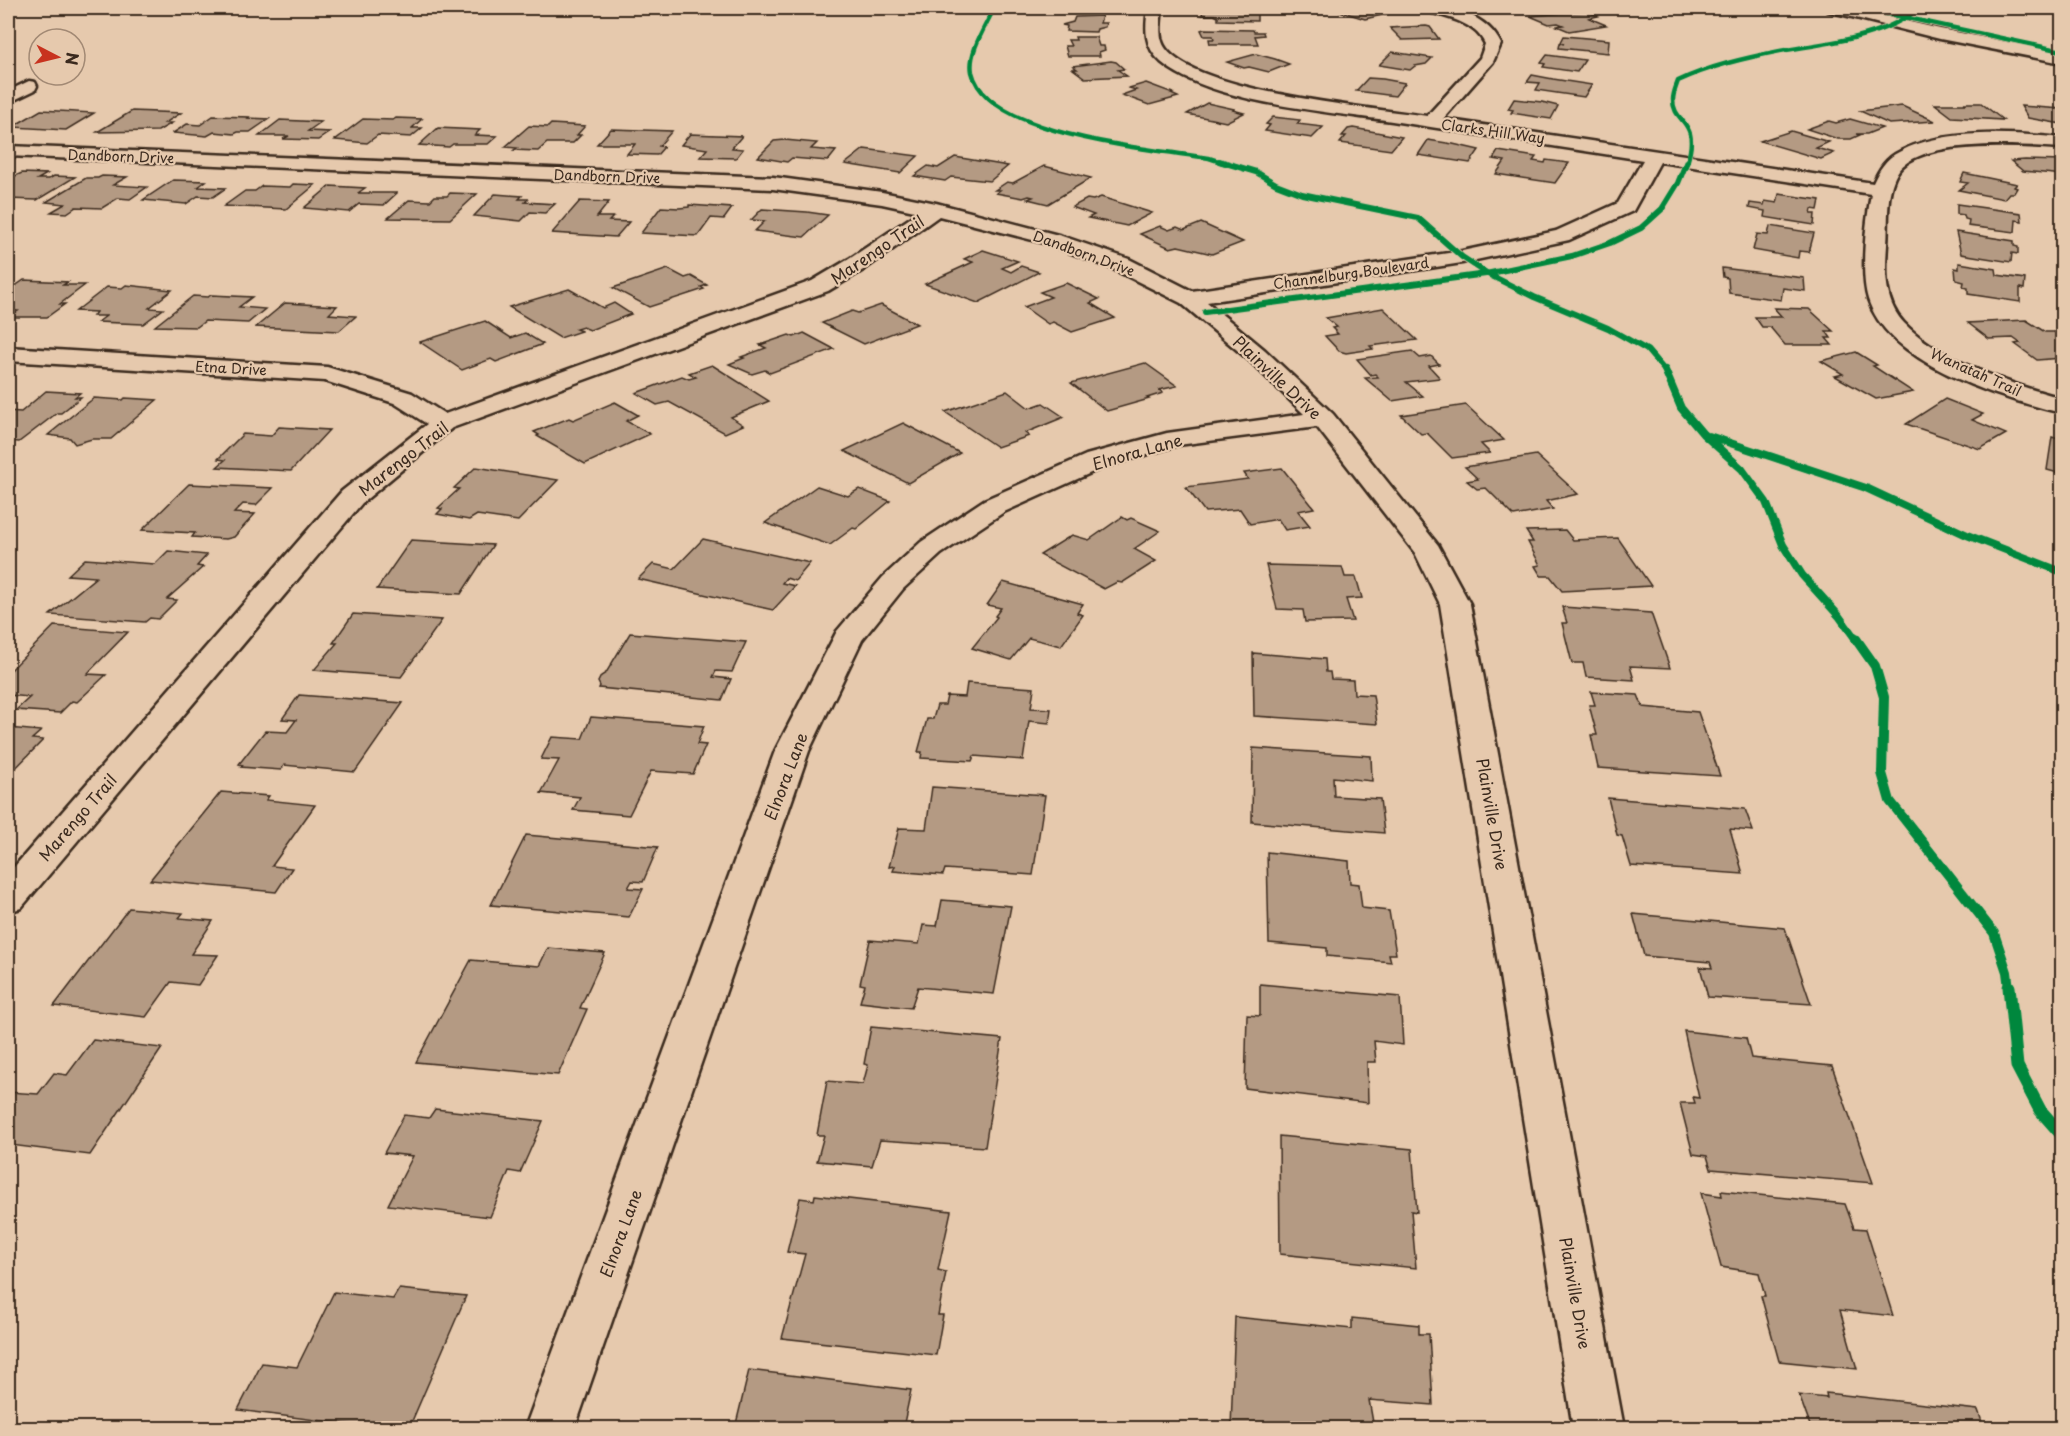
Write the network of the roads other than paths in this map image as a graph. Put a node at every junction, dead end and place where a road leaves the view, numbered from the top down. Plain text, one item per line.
1 (1155, 8) edge
2 (1430, 8) edge
3 (1833, 8) edge
4 (2062, 58) edge
5 (27, 87) edge
6 (8, 98) edge
7 (1431, 122) junction
8 (2062, 143) edge
9 (8, 151) edge
10 (1655, 155) junction
11 (1881, 190) junction
12 (936, 209) junction
13 (1189, 298) junction
14 (8, 354) edge
15 (2062, 406) edge
16 (1324, 419) junction
17 (443, 423) junction
18 (8, 898) edge
19 (550, 1428) edge
20 (1599, 1428) edge

1 - 7 street, Clarks Hill Way
2 - 7 street
3 - 4 street
5 - 6 street
7 - 10 street, Clarks Hill Way
8 - 11 street
9 - 12 street, Dandborn Drive
10 - 11 street, Clarks Hill Way
10 - 13 street, Channelburg Boulevard
11 - 15 street, Wanatah Trail
12 - 13 street, Dandborn Drive
12 - 17 street, Marengo Trail
13 - 16 street, Plainville Drive
14 - 17 street, Etna Drive
16 - 19 street, Elnora Lane
16 - 20 street, Plainville Drive
17 - 18 street, Marengo Trail

